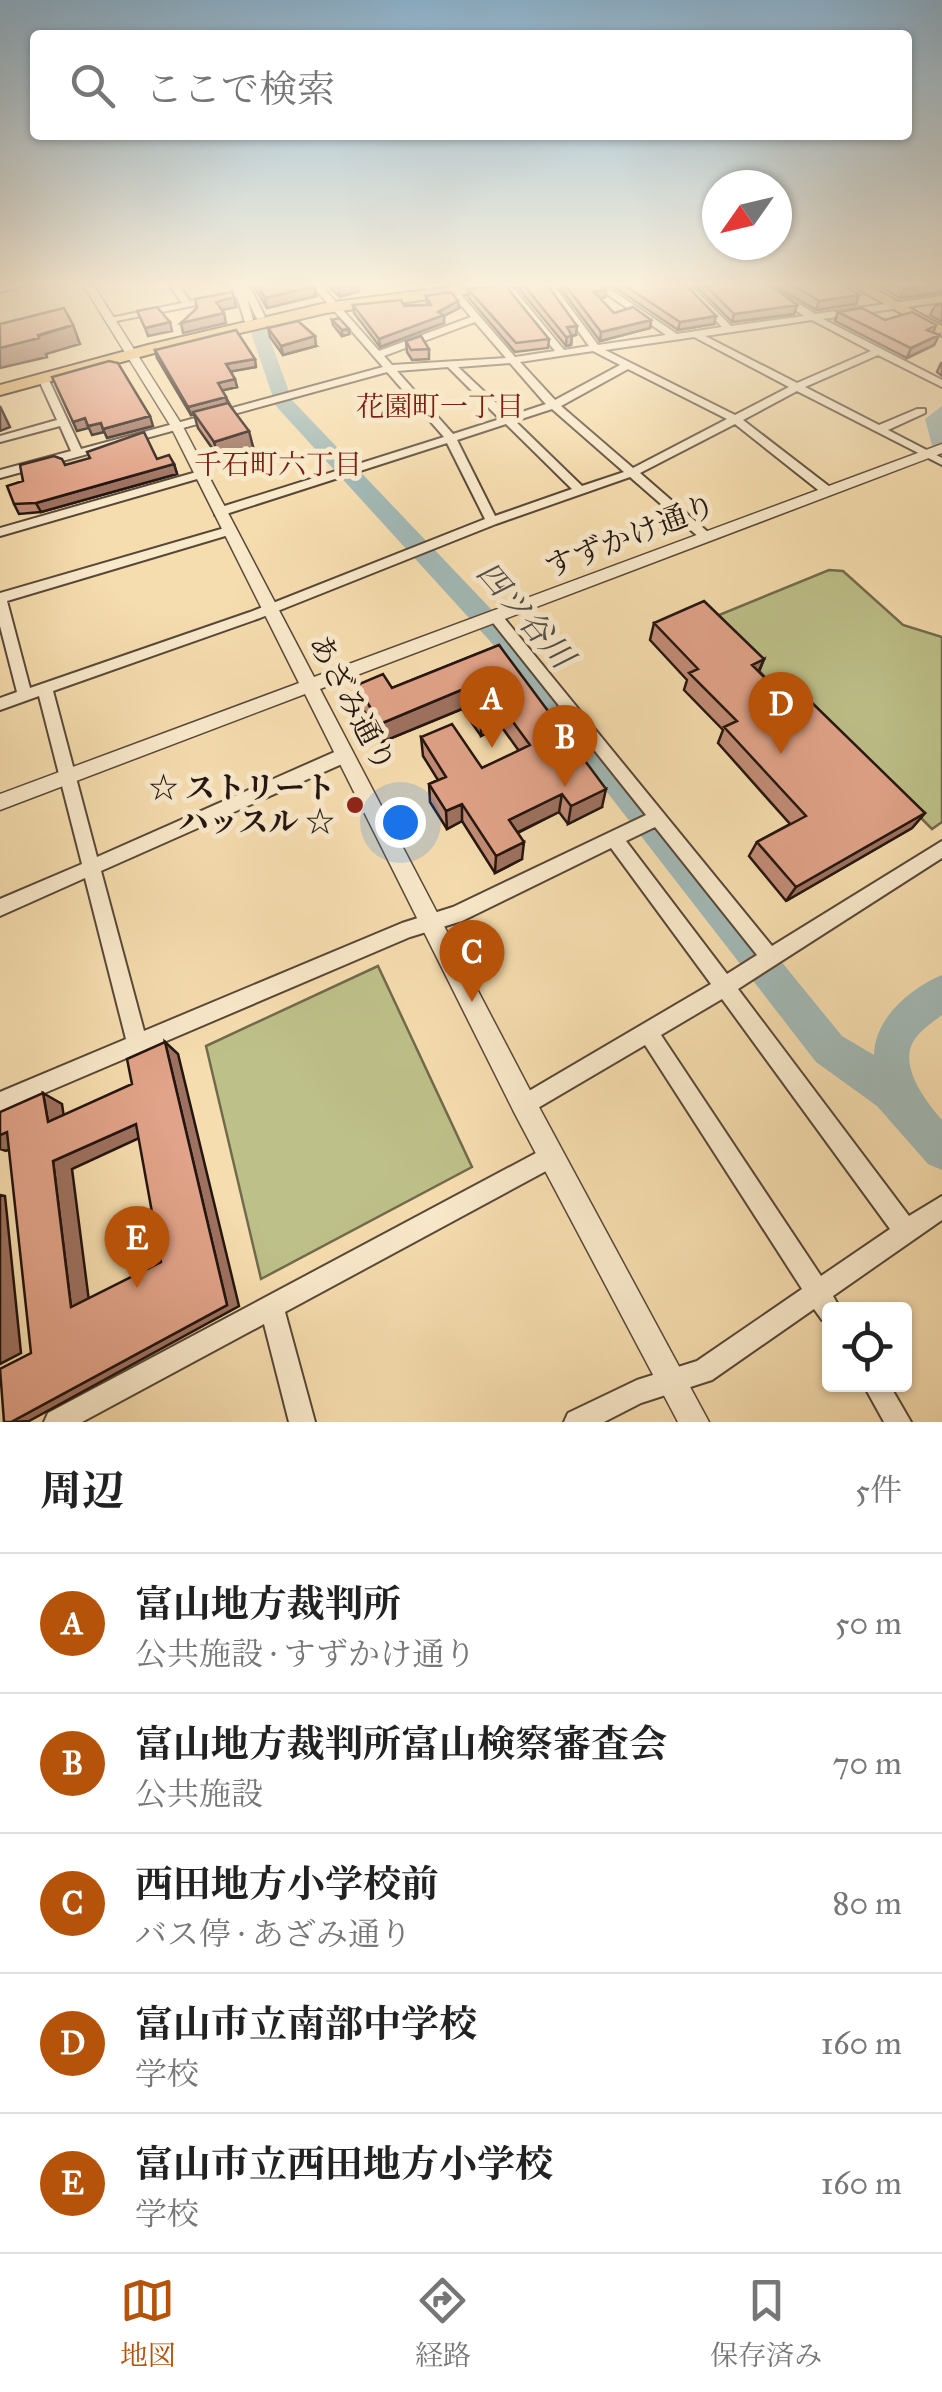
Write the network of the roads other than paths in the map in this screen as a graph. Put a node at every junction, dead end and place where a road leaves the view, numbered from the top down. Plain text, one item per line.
1 (137, 349) edge
2 (375, 349) edge
3 (392, 349) edge
4 (504, 349) edge
5 (559, 349) edge
6 (594, 349) edge
7 (596, 349) edge
8 (725, 349) edge
9 (876, 349) edge
10 (130, 351) junction
11 (879, 351) junction
12 (379, 354) junction
13 (562, 354) junction
14 (513, 360) junction
15 (450, 364) junction
16 (626, 366) junction
17 (391, 368) junction
18 (0, 378) edge
19 (43, 378) junction
20 (942, 384) edge
21 (798, 386) junction
22 (0, 390) edge
23 (554, 405) junction
24 (921, 411) dead end
25 (504, 420) junction
26 (735, 420) junction
27 (62, 422) junction
28 (176, 425) junction
29 (882, 428) junction
30 (450, 438) junction
31 (0, 439) edge
32 (77, 452) junction
33 (937, 454) edge
34 (634, 472) junction
35 (0, 474) edge
36 (200, 475) junction
37 (579, 490) junction
38 (826, 490) junction
39 (220, 512) junction
40 (492, 522) junction
41 (228, 530) junction
42 (0, 532) edge
43 (706, 536) junction
44 (0, 598) edge
45 (269, 609) junction
46 (496, 616) junction
47 (309, 687) junction
48 (45, 690) junction
49 (25, 696) junction
50 (0, 704) edge
51 (345, 755) junction
52 (66, 779) junction
53 (0, 802) edge
54 (656, 818) junction
55 (614, 838) junction
56 (942, 849) edge
57 (90, 868) junction
58 (0, 908) edge
59 (431, 922) junction
60 (769, 956) junction
61 (724, 987) junction
62 (648, 1032) junction
63 (137, 1042) junction
64 (0, 1102) edge
65 (524, 1105) junction
66 (551, 1156) junction
67 (942, 1207) edge
68 (905, 1230) junction
69 (823, 1302) edge
70 (825, 1302) edge
71 (822, 1304) edge
72 (272, 1309) junction
73 (671, 1379) junction
74 (880, 1392) edge
75 (90, 1413) edge
76 (57, 1422) edge
77 (302, 1422) edge
78 (577, 1422) edge
79 (694, 1422) edge
80 (898, 1422) edge

1 - 10 highway
2 - 12 street
3 - 12 street
4 - 14 street
5 - 13 street
6 - 13 street
7 - 16 street
8 - 21 street
9 - 11 street
10 - 18 highway
10 - 19 highway
10 - 28 street, あざみ通り
11 - 20 street
11 - 21 street
12 - 17 street
13 - 14 street
14 - 15 street
14 - 23 street
15 - 17 street
15 - 25 street
16 - 23 street
16 - 26 street
17 - 28 street
17 - 30 street
19 - 22 highway
19 - 27 street
21 - 26 street
21 - 29 street
23 - 25 street
23 - 34 street
24 - 29 street
25 - 30 street
25 - 37 street
26 - 34 street
26 - 38 street
27 - 31 street
27 - 32 street
28 - 32 street
28 - 36 street, あざみ通り
29 - 33 street
30 - 39 street
30 - 40 street
32 - 35 street
33 - 38 street, すずかけ通り
34 - 37 street
34 - 43 street
36 - 39 street, あざみ通り
36 - 42 street
37 - 40 street
38 - 43 street, すずかけ通り
39 - 41 street, あざみ通り
40 - 45 street
41 - 44 street
41 - 45 street, あざみ通り
43 - 46 street, すずかけ通り
44 - 49 street
45 - 47 street, あざみ通り
45 - 48 street
46 - 47 street, すずかけ通り
46 - 54 street
47 - 51 street, あざみ通り
47 - 52 street, すずかけ通り
48 - 49 street
48 - 52 street
49 - 50 street
51 - 57 street
51 - 59 street, あざみ通り
52 - 53 street, すずかけ通り
52 - 57 street
54 - 55 street
54 - 60 street
55 - 59 street
55 - 61 street
56 - 60 street
57 - 58 street
57 - 63 street
59 - 63 street
59 - 65 street, あざみ通り
60 - 61 street
61 - 62 street
61 - 68 street
62 - 65 street
62 - 69 street
63 - 64 street
65 - 66 street, あざみ通り
66 - 72 street
66 - 73 street, あざみ通り
67 - 68 street
68 - 70 street
71 - 73 street
72 - 75 street
72 - 77 street
73 - 78 street
73 - 79 street, あざみ通り
74 - 80 street
75 - 76 street

